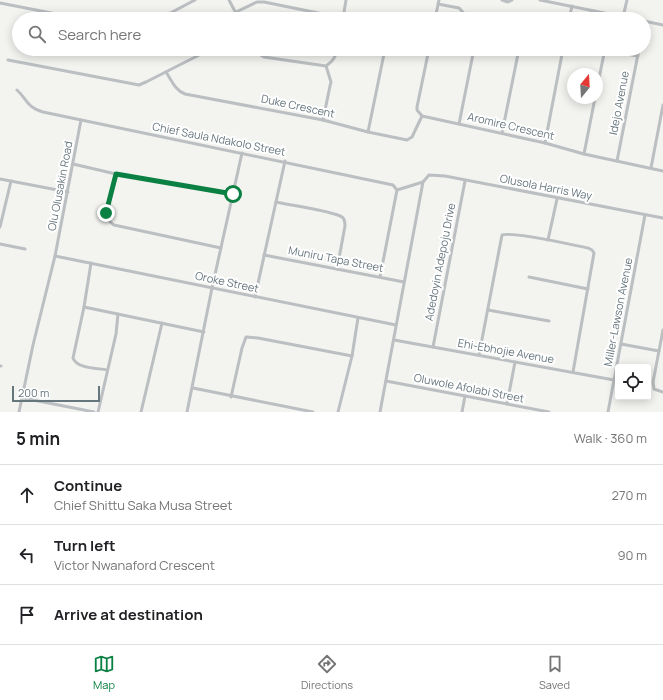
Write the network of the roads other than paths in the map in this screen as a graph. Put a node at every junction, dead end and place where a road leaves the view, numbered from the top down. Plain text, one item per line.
1 (195, 0) edge
2 (229, 0) edge
3 (346, 0) edge
4 (502, 0) edge
5 (512, 0) edge
6 (540, 0) edge
7 (627, 0) edge
8 (439, 2) edge
9 (0, 3) edge
10 (572, 6) junction
11 (46, 12) edge
12 (172, 12) edge
13 (236, 12) joint
14 (313, 12) edge
15 (344, 12) edge
16 (437, 12) edge
17 (463, 12) edge
18 (571, 12) edge
19 (600, 12) edge
20 (624, 12) edge
21 (651, 24) edge
22 (663, 25) edge
23 (197, 56) edge
24 (263, 56) edge
25 (336, 56) edge
26 (384, 56) edge
27 (428, 56) edge
28 (473, 56) edge
29 (518, 56) edge
30 (562, 56) edge
31 (604, 56) edge
32 (638, 56) edge
33 (8, 60) dead end
34 (326, 66) junction
35 (601, 68) edge
36 (166, 72) junction
37 (17, 90) dead end
38 (594, 104) edge
39 (663, 105) edge
40 (422, 116) junction
41 (81, 120) junction
42 (323, 120) junction
43 (458, 124) junction
44 (368, 132) junction
45 (502, 133) junction
46 (545, 143) junction
47 (242, 153) junction
48 (584, 154) junction
49 (617, 160) junction
50 (285, 161) junction
51 (73, 164) junction
52 (651, 168) junction
53 (663, 171) edge
54 (116, 174) junction
55 (0, 179) edge
56 (11, 181) junction
57 (465, 181) junction
58 (423, 182) junction
59 (397, 190) junction
60 (68, 192) junction
61 (233, 194) junction
62 (557, 199) junction
63 (276, 202) junction
64 (645, 215) junction
65 (663, 218) edge
66 (0, 228) edge
67 (548, 240) junction
68 (0, 244) edge
69 (221, 248) junction
70 (25, 249) dead end
71 (264, 255) junction
72 (55, 256) junction
73 (91, 263) junction
74 (337, 270) junction
75 (380, 277) junction
76 (529, 277) dead end
77 (404, 282) junction
78 (212, 288) junction
79 (588, 288) junction
80 (255, 297) junction
81 (84, 307) junction
82 (488, 310) junction
83 (118, 314) junction
84 (358, 318) junction
85 (549, 321) dead end
86 (162, 323) junction
87 (396, 324) junction
88 (663, 330) edge
89 (204, 332) junction
90 (394, 340) junction
91 (621, 344) junction
92 (433, 347) junction
93 (659, 351) junction
94 (479, 355) junction
95 (352, 356) junction
96 (515, 362) junction
97 (108, 370) junction
98 (573, 372) junction
99 (614, 380) junction
100 (386, 381) junction
101 (193, 388) junction
102 (663, 392) edge
103 (465, 396) junction
104 (231, 397) junction
105 (23, 398) junction
106 (507, 404) junction
107 (19, 412) edge
108 (94, 412) edge
109 (98, 412) edge
110 (141, 412) edge
111 (187, 412) edge
112 (313, 412) edge
113 (338, 412) edge
114 (380, 412) edge
115 (462, 412) edge
116 (549, 412) edge
117 (608, 412) edge

1 - 12 street
2 - 13 street
3 - 15 street
4 - 5 street
6 - 10 street
7 - 20 street
8 - 16 street
8 - 17 street
9 - 11 street
10 - 18 street
10 - 19 street
13 - 14 street
21 - 22 street
23 - 36 street
24 - 34 street
25 - 34 street
26 - 44 street
27 - 40 street
28 - 43 street
29 - 45 street
30 - 46 street
31 - 35 street
32 - 49 street, Idejo Avenue
33 - 36 street
34 - 42 street
36 - 42 street, Duke Crescent
37 - 41 street, Chief Saula Ndakolo Street
38 - 48 street
39 - 52 street
40 - 43 street, Aromire Crescent
40 - 44 street, Duke Crescent
41 - 47 street, Chief Saula Ndakolo Street
41 - 51 street, Olu Olusakin Road
42 - 44 street, Duke Crescent
43 - 45 street, Aromire Crescent
45 - 46 street, Aromire Crescent
46 - 48 street, Aromire Crescent
47 - 50 street, Chief Saula Ndakolo Street
47 - 61 street
48 - 49 street, Aromire Crescent
49 - 52 street, Aromire Crescent
50 - 59 street, Chief Saula Ndakolo Street
50 - 63 street
51 - 54 street
51 - 60 street, Olu Olusakin Road
52 - 53 street, Aromire Crescent
54 - 61 street
54 - 69 street
55 - 56 street
56 - 60 street
56 - 66 street
57 - 58 street, Olusola Harris Way
57 - 62 street, Olusola Harris Way
57 - 92 street, Adedoyin Adepoju Drive
58 - 59 street
58 - 77 street
59 - 75 street
60 - 72 street, Olu Olusakin Road
61 - 69 street
62 - 64 street, Olusola Harris Way
62 - 67 street
63 - 71 street
63 - 74 street
64 - 65 street, Olusola Harris Way
64 - 91 street, Miller-Lawson Avenue
67 - 79 street
67 - 82 street
68 - 70 street
69 - 78 street
71 - 74 street, Muniru Tapa Street
71 - 80 street
72 - 73 street, Oroke Street
72 - 105 street, Olu Olusakin Road
73 - 78 street, Oroke Street
73 - 81 street
74 - 75 street, Muniru Tapa Street
75 - 77 street, Muniru Tapa Street
76 - 79 street
77 - 87 street
78 - 80 street, Oroke Street
78 - 89 street
79 - 98 street
80 - 84 street, Oroke Street
81 - 83 street
81 - 97 street
82 - 85 street
82 - 94 street
83 - 86 street
83 - 97 street
84 - 87 street, Oroke Street
84 - 95 street
86 - 89 street
86 - 110 street
87 - 90 street
88 - 93 street
89 - 101 street
90 - 92 street, Ehi-Ebhojie Avenue
90 - 100 street
91 - 93 street
91 - 99 street, Miller-Lawson Avenue
92 - 94 street, Ehi-Ebhojie Avenue
93 - 102 street
94 - 96 street, Ehi-Ebhojie Avenue
95 - 104 street
95 - 113 street
96 - 98 street, Ehi-Ebhojie Avenue
96 - 106 street
97 - 109 street
98 - 99 street, Ehi-Ebhojie Avenue
99 - 117 street, Miller-Lawson Avenue
100 - 103 street, Oluwole Afolabi Street
100 - 114 street
101 - 104 street
101 - 111 street
103 - 106 street, Oluwole Afolabi Street
103 - 115 street
104 - 112 street
105 - 107 street, Olu Olusakin Road
105 - 108 street
106 - 116 street, Oluwole Afolabi Street

